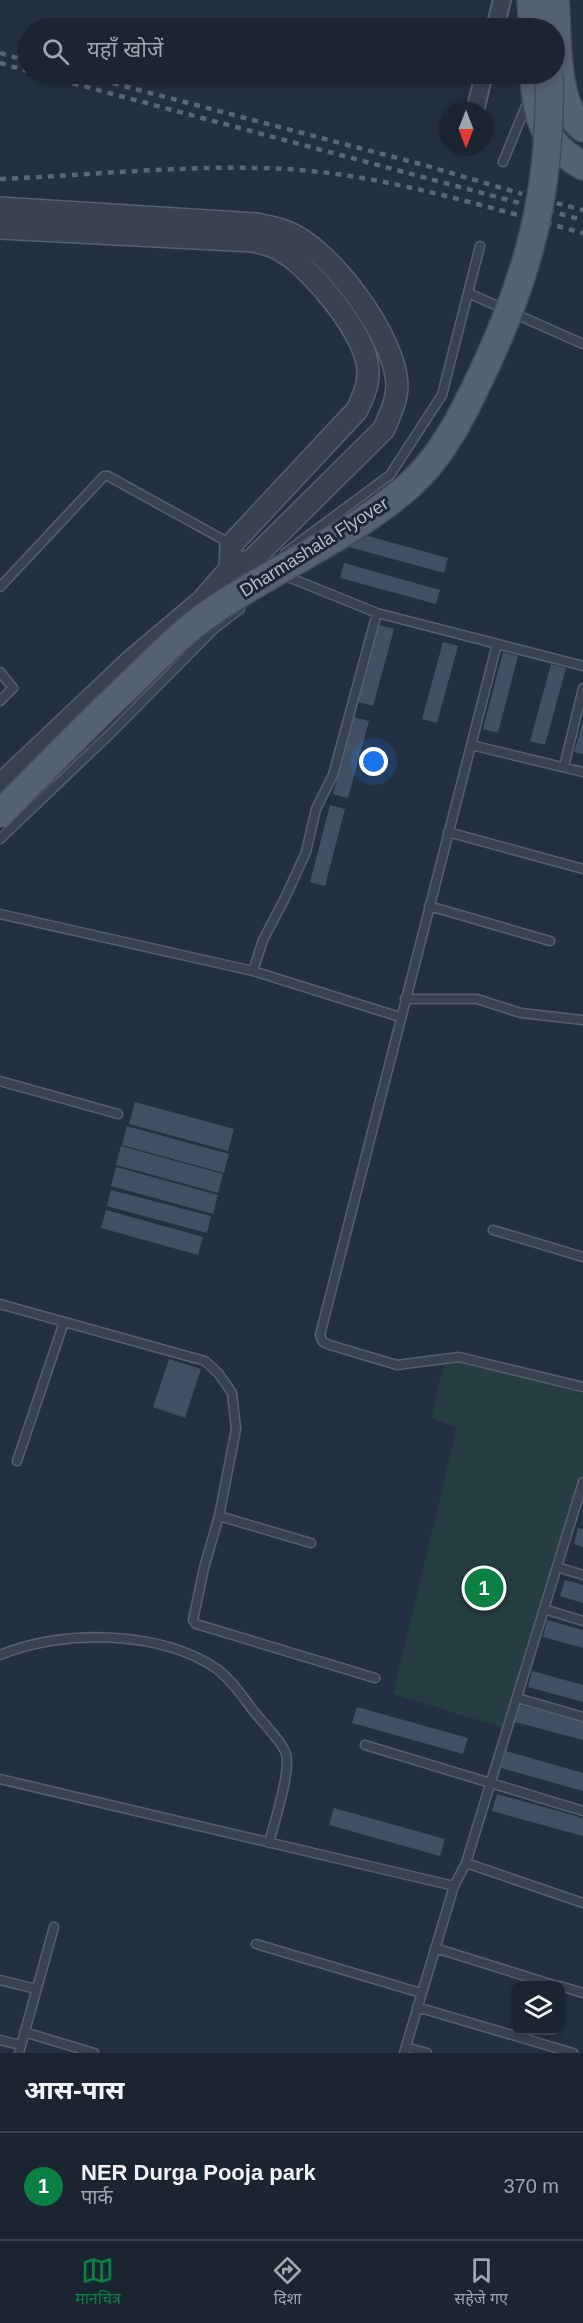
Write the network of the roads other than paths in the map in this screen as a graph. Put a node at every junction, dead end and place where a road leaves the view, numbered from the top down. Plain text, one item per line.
1 (501, 0) edge
2 (531, 0) edge
3 (543, 0) edge
4 (555, 0) edge
5 (497, 18) edge
6 (532, 18) edge
7 (545, 18) edge
8 (556, 18) edge
9 (482, 84) edge
10 (536, 84) edge
11 (539, 84) edge
12 (542, 84) edge
13 (562, 84) edge
14 (477, 102) edge
15 (583, 128) edge
16 (504, 162) dead end
17 (583, 166) edge
18 (0, 208) edge
19 (0, 228) edge
20 (480, 246) dead end
21 (468, 293) junction
22 (583, 344) edge
23 (248, 561) junction
24 (284, 576) junction
25 (274, 585) dead end
26 (0, 587) edge
27 (246, 605) dead end
28 (377, 613) junction
29 (497, 644) junction
30 (583, 666) edge
31 (0, 672) edge
32 (583, 688) edge
33 (0, 701) edge
34 (471, 745) junction
35 (564, 767) junction
36 (583, 772) edge
37 (0, 785) edge
38 (0, 814) edge
39 (448, 832) junction
40 (0, 839) edge
41 (583, 869) edge
42 (429, 906) junction
43 (0, 914) edge
44 (550, 940) dead end
45 (253, 971) junction
46 (405, 999) junction
47 (400, 1017) junction
48 (583, 1020) edge
49 (0, 1081) edge
50 (118, 1114) dead end
51 (493, 1230) dead end
52 (583, 1257) edge
53 (0, 1304) edge
54 (64, 1322) junction
55 (583, 1386) edge
56 (17, 1461) dead end
57 (583, 1482) edge
58 (219, 1515) junction
59 (311, 1543) dead end
60 (557, 1567) junction
61 (583, 1575) edge
62 (544, 1609) junction
63 (583, 1621) edge
64 (0, 1655) edge
65 (375, 1678) dead end
66 (517, 1698) junction
67 (583, 1717) edge
68 (365, 1745) dead end
69 (0, 1779) edge
70 (490, 1783) junction
71 (583, 1810) edge
72 (269, 1844) junction
73 (466, 1863) junction
74 (454, 1886) junction
75 (583, 1903) edge
76 (54, 1927) dead end
77 (256, 1944) dead end
78 (435, 1948) junction
79 (0, 1980) edge
80 (543, 1981) edge
81 (565, 1988) edge
82 (36, 1989) junction
83 (421, 1993) junction
84 (583, 1993) edge
85 (417, 2007) junction
86 (24, 2032) junction
87 (0, 2040) edge
88 (19, 2049) edge
89 (405, 2050) edge
90 (94, 2053) edge
91 (427, 2053) edge
92 (573, 2053) edge

1 - 5 street
2 - 6 main road
3 - 7 main road
4 - 8 main road
9 - 14 street
10 - 16 lane
11 - 17 main road
12 - 38 main road, Dharmashala Flyover, bridge
13 - 15 main road
18 - 23 street
19 - 23 street
20 - 21 lane
21 - 22 lane
21 - 23 lane
23 - 24 lane
23 - 26 lane
23 - 37 street
24 - 25 lane
24 - 28 lane
27 - 40 lane
28 - 29 lane
28 - 45 lane
29 - 30 lane
29 - 34 lane
31 - 33 lane
32 - 35 lane
34 - 35 lane
34 - 39 lane
35 - 36 lane
39 - 41 lane
39 - 42 lane
42 - 44 lane
42 - 46 lane
43 - 45 lane
45 - 47 lane
46 - 47 lane
46 - 48 lane
47 - 55 lane
49 - 50 lane
51 - 52 lane
53 - 54 lane
54 - 56 lane
54 - 58 lane
57 - 60 lane
58 - 59 lane
58 - 65 lane
60 - 61 lane
60 - 62 lane
62 - 63 lane
62 - 66 lane
64 - 72 lane
66 - 67 lane
66 - 70 lane
68 - 70 lane
69 - 72 lane
70 - 71 lane
70 - 73 lane
72 - 74 lane
73 - 74 lane
73 - 75 lane
74 - 78 lane
76 - 82 lane
77 - 83 lane
78 - 80 lane
78 - 83 lane
79 - 82 lane
81 - 84 lane
82 - 86 lane
83 - 85 lane
85 - 89 lane
85 - 92 lane
86 - 88 lane
86 - 90 lane
87 - 88 lane
89 - 91 lane

